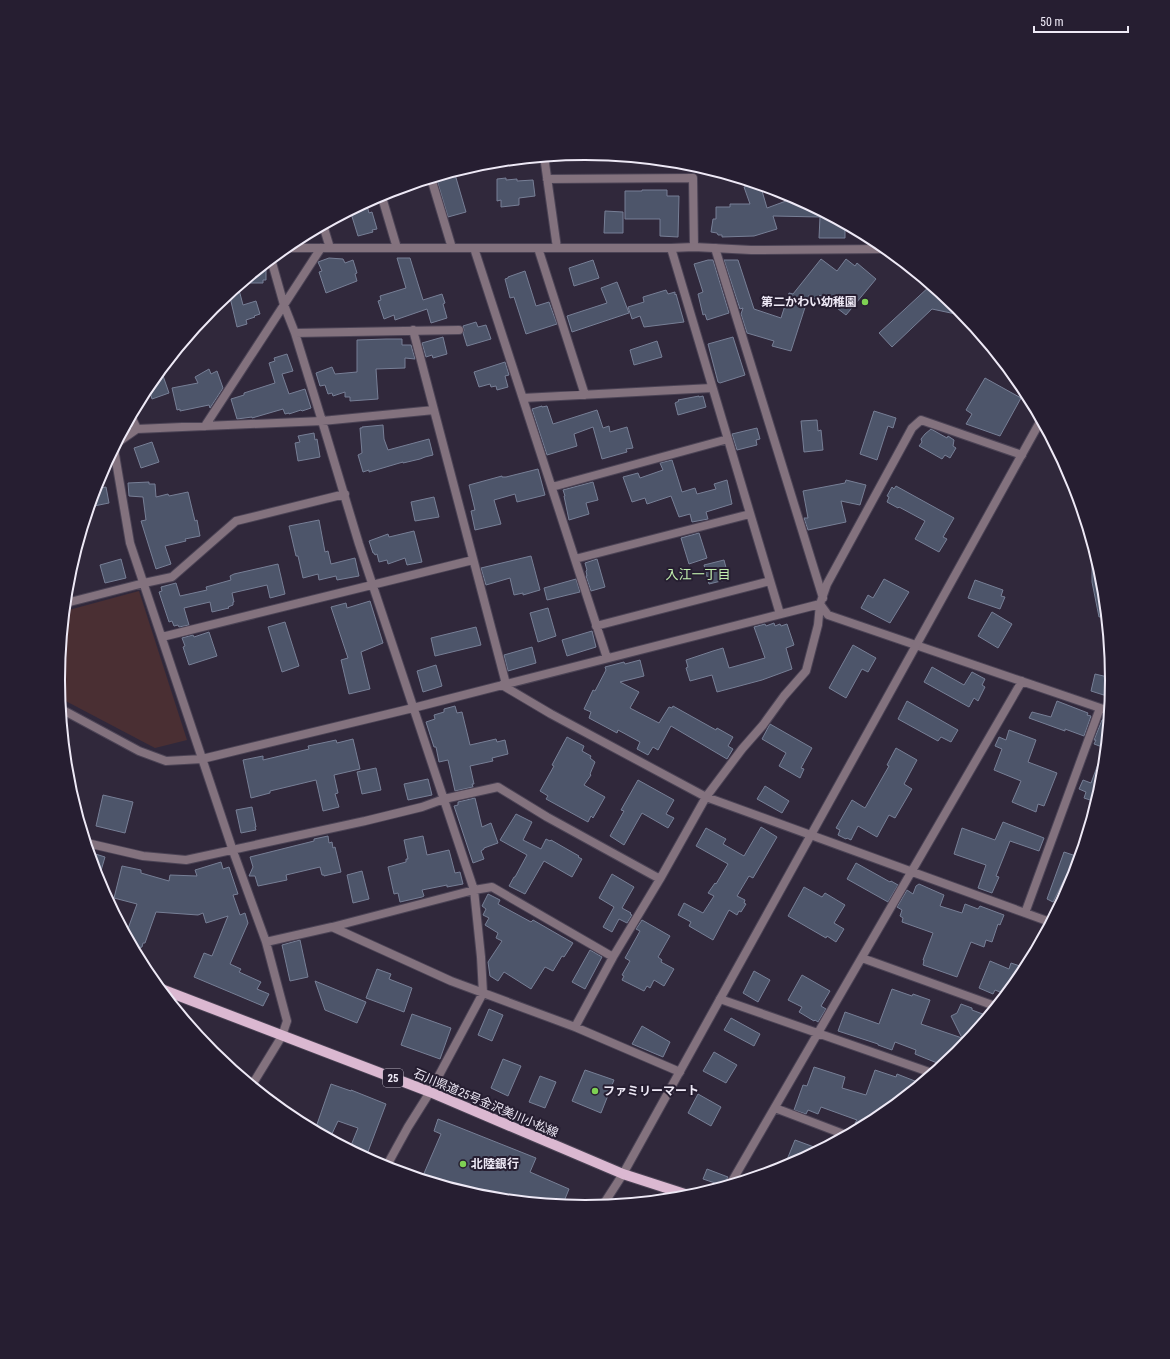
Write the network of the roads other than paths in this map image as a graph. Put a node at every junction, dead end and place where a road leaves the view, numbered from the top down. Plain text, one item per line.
1 (545, 162) edge
2 (548, 179) junction
3 (432, 183) edge
4 (383, 200) edge
5 (324, 229) edge
6 (296, 247) edge
7 (694, 247) junction
8 (321, 248) junction
9 (330, 248) junction
10 (397, 248) junction
11 (452, 248) junction
12 (474, 248) junction
13 (538, 248) junction
14 (557, 248) junction
15 (671, 248) junction
16 (715, 248) junction
17 (877, 249) edge
18 (272, 264) edge
19 (284, 305) junction
20 (413, 330) junction
21 (459, 330) dead end
22 (295, 332) junction
23 (712, 388) junction
24 (585, 395) junction
25 (523, 398) junction
26 (434, 410) junction
27 (322, 421) junction
28 (134, 422) edge
29 (204, 426) junction
30 (1038, 426) edge
31 (137, 429) junction
32 (126, 437) edge
33 (728, 439) junction
34 (1022, 455) junction
35 (115, 458) edge
36 (552, 487) junction
37 (345, 494) junction
38 (750, 514) junction
39 (575, 559) junction
40 (473, 560) junction
41 (770, 581) junction
42 (144, 583) junction
43 (373, 585) junction
44 (821, 601) junction
45 (71, 602) edge
46 (780, 614) junction
47 (596, 626) junction
48 (162, 637) junction
49 (916, 645) junction
50 (607, 658) junction
51 (1022, 681) junction
52 (504, 685) junction
53 (413, 708) junction
54 (1100, 708) junction
55 (1104, 709) edge
56 (66, 712) edge
57 (202, 759) junction
58 (706, 797) junction
59 (444, 799) junction
60 (811, 835) junction
61 (92, 844) edge
62 (233, 851) junction
63 (912, 872) junction
64 (660, 879) junction
65 (474, 890) junction
66 (1025, 913) junction
67 (1045, 920) edge
68 (332, 927) junction
69 (266, 942) junction
70 (613, 956) junction
71 (862, 958) junction
72 (169, 992) edge
73 (483, 993) junction
74 (720, 999) junction
75 (991, 1004) edge
76 (575, 1027) junction
77 (818, 1033) junction
78 (282, 1036) junction
79 (927, 1071) edge
80 (680, 1072) junction
81 (255, 1081) edge
82 (430, 1092) junction
83 (774, 1108) junction
84 (840, 1133) edge
85 (389, 1161) edge
86 (623, 1174) junction
87 (734, 1178) edge
88 (676, 1191) edge
89 (607, 1199) edge

1 - 2 street
2 - 7 street
2 - 14 street
3 - 11 street
4 - 10 street
5 - 9 street
6 - 8 street
7 - 15 street
7 - 16 street
8 - 9 street
8 - 19 street
9 - 10 street
10 - 11 street
11 - 12 street
12 - 13 street
12 - 25 street
13 - 14 street
13 - 24 street
14 - 15 street
15 - 23 street
16 - 17 street
16 - 44 street
18 - 19 street
19 - 22 street
19 - 29 street
20 - 21 street
20 - 22 street
20 - 26 street
22 - 27 street
23 - 24 street
23 - 33 street
24 - 25 street
25 - 36 street
26 - 27 street
26 - 40 street
27 - 29 street
27 - 37 street
28 - 31 street
29 - 31 street
30 - 34 street
31 - 32 street
33 - 36 street
33 - 38 street
34 - 44 street
34 - 49 street
35 - 42 street
36 - 39 street
37 - 42 street
37 - 43 street
38 - 39 street
38 - 41 street
39 - 47 street
40 - 43 street
40 - 52 street
41 - 46 street
41 - 47 street
42 - 45 street
42 - 48 street
43 - 48 street
43 - 53 street
44 - 46 street
44 - 49 street
44 - 58 street
46 - 50 street
47 - 50 street
48 - 57 street
49 - 51 street
49 - 60 street
50 - 52 street
51 - 54 street
51 - 63 street
52 - 53 street
52 - 58 street
53 - 57 street
53 - 59 street
54 - 55 street
54 - 66 street
56 - 57 street
57 - 62 street
58 - 60 street
58 - 64 street
59 - 62 street
59 - 64 street
59 - 65 street
60 - 63 street
60 - 74 street
61 - 62 street
62 - 69 street
63 - 66 street
63 - 71 street
64 - 70 street
65 - 68 street
65 - 70 street
65 - 73 street
66 - 67 street
68 - 69 street
68 - 73 street
69 - 78 street
70 - 76 street
71 - 75 street
71 - 77 street
72 - 78 main road, 石川県道25号金沢美川小松線 / 25
73 - 76 street
73 - 82 street
74 - 77 street
74 - 80 street
76 - 80 street
77 - 79 street
77 - 83 street
78 - 81 street
78 - 82 main road, 石川県道25号金沢美川小松線 / 25
80 - 86 street
82 - 85 street
82 - 86 main road, 石川県道25号金沢美川小松線 / 25
83 - 84 street
83 - 87 street
86 - 88 main road, 石川県道25号金沢美川小松線 / 25
86 - 89 street

